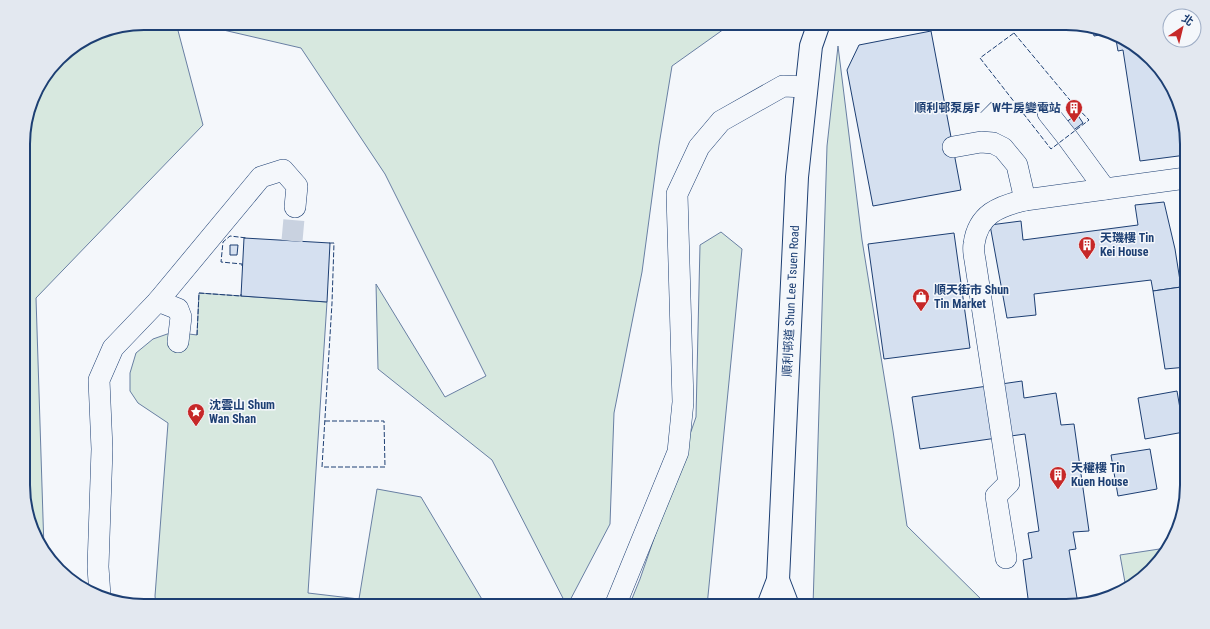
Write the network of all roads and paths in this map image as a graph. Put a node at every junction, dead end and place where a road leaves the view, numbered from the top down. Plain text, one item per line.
1 (810, 30) edge
2 (817, 30) edge
3 (811, 46) junction
4 (806, 87) junction
5 (1048, 113) dead end
6 (953, 147) dead end
7 (1180, 179) edge
8 (1104, 189) junction
9 (1025, 200) junction
10 (295, 207) tunnel mouth
11 (158, 301) junction
12 (178, 342) dead end
13 (1006, 558) dead end
14 (778, 580) junction
15 (100, 590) edge
16 (619, 599) edge
17 (771, 599) edge
18 (785, 599) edge

1 - 3 main road
2 - 3 main road, 順利邨道 Shun Lee Tsuen Road
3 - 4 main road, 順利邨道 Shun Lee Tsuen Road
4 - 14 main road, 順利邨道 Shun Lee Tsuen Road
4 - 16 lane
5 - 8 lane
6 - 9 lane
7 - 8 lane
8 - 9 lane
9 - 13 lane
10 - 11 lane
11 - 12 lane
11 - 15 lane
14 - 17 main road, 順利邨道 Shun Lee Tsuen Road
14 - 18 main road, 順利邨道 Shun Lee Tsuen Road

